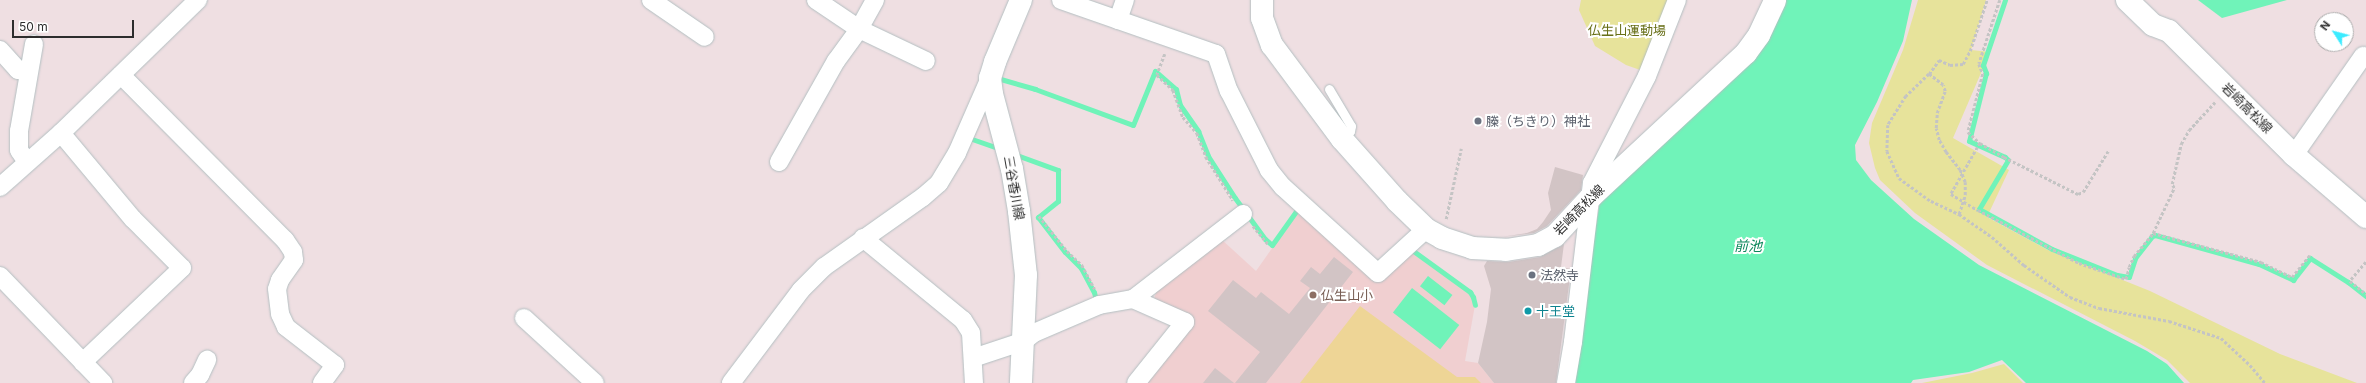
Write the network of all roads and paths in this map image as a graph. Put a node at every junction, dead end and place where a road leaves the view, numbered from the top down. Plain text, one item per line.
1 (198, 0) edge
2 (651, 0) edge
3 (816, 0) edge
4 (875, 0) edge
5 (1020, 0) edge
6 (1061, 0) edge
7 (1125, 0) edge
8 (1262, 0) edge
9 (1677, 0) edge
10 (1775, 0) edge
11 (1987, 0) edge
12 (2000, 0) edge
13 (2127, 0) edge
14 (1118, 20) junction
15 (859, 29) junction
16 (705, 37) dead end
17 (1171, 39) junction
18 (34, 44) dead end
19 (0, 50) edge
20 (2363, 56) dead end
21 (926, 62) dead end
22 (29, 71) junction
23 (1929, 74) junction
24 (121, 75) junction
25 (990, 78) junction
26 (2227, 88) junction
27 (1329, 89) dead end
28 (61, 133) junction
29 (1342, 139) junction
30 (1980, 143) junction
31 (1462, 149) dead end
32 (2108, 151) dead end
33 (2294, 155) junction
34 (27, 162) junction
35 (779, 162) dead end
36 (0, 187) edge
37 (1591, 197) junction
38 (1019, 211) junction
39 (1243, 214) junction
40 (1959, 214) junction
41 (2366, 216) edge
42 (1434, 233) junction
43 (2153, 233) junction
44 (863, 238) junction
45 (1269, 245) dead end
46 (2310, 255) dead end
47 (2366, 262) edge
48 (0, 276) edge
49 (2366, 294) edge
50 (1134, 299) junction
51 (1099, 305) junction
52 (524, 318) dead end
53 (1024, 341) junction
54 (973, 358) junction
55 (207, 360) dead end
56 (83, 362) junction
57 (103, 383) edge
58 (193, 383) edge
59 (322, 383) edge
60 (595, 383) edge
61 (731, 383) edge
62 (974, 383) edge
63 (1021, 383) edge
64 (1136, 383) edge
65 (1566, 383) edge
66 (2265, 383) edge

1 - 24 street
2 - 16 street
3 - 15 street
4 - 15 street
5 - 25 main road, 三谷香川線
6 - 14 street
7 - 14 street
8 - 29 main road, 岩崎高松線
9 - 37 street
10 - 37 main road, 岩崎高松線
11 - 23 path
12 - 30 path
13 - 26 main road, 岩崎高松線
14 - 17 street
15 - 21 street
15 - 35 street
17 - 39 path
17 - 42 street
18 - 22 street
19 - 22 street
20 - 33 street
22 - 34 street
23 - 40 path
23 - 40 path
24 - 28 street
24 - 59 street
25 - 38 main road, 三谷香川線
25 - 44 street
26 - 33 main road, 岩崎高松線
26 - 43 path
27 - 29 lane
28 - 34 street
28 - 56 street
29 - 42 main road, 岩崎高松線
30 - 32 path
30 - 43 path
31 - 42 path
33 - 41 main road, 岩崎高松線
34 - 36 street
37 - 42 main road, 岩崎高松線
37 - 65 street
38 - 51 path
38 - 53 main road, 三谷香川線
39 - 45 path
39 - 50 street
40 - 66 path
43 - 46 path
44 - 54 street
44 - 61 street
47 - 49 path
48 - 56 street
50 - 51 street
50 - 64 street
51 - 53 street
52 - 60 street
53 - 54 street
53 - 63 main road, 三谷香川線
54 - 62 street
55 - 58 street
56 - 57 street

